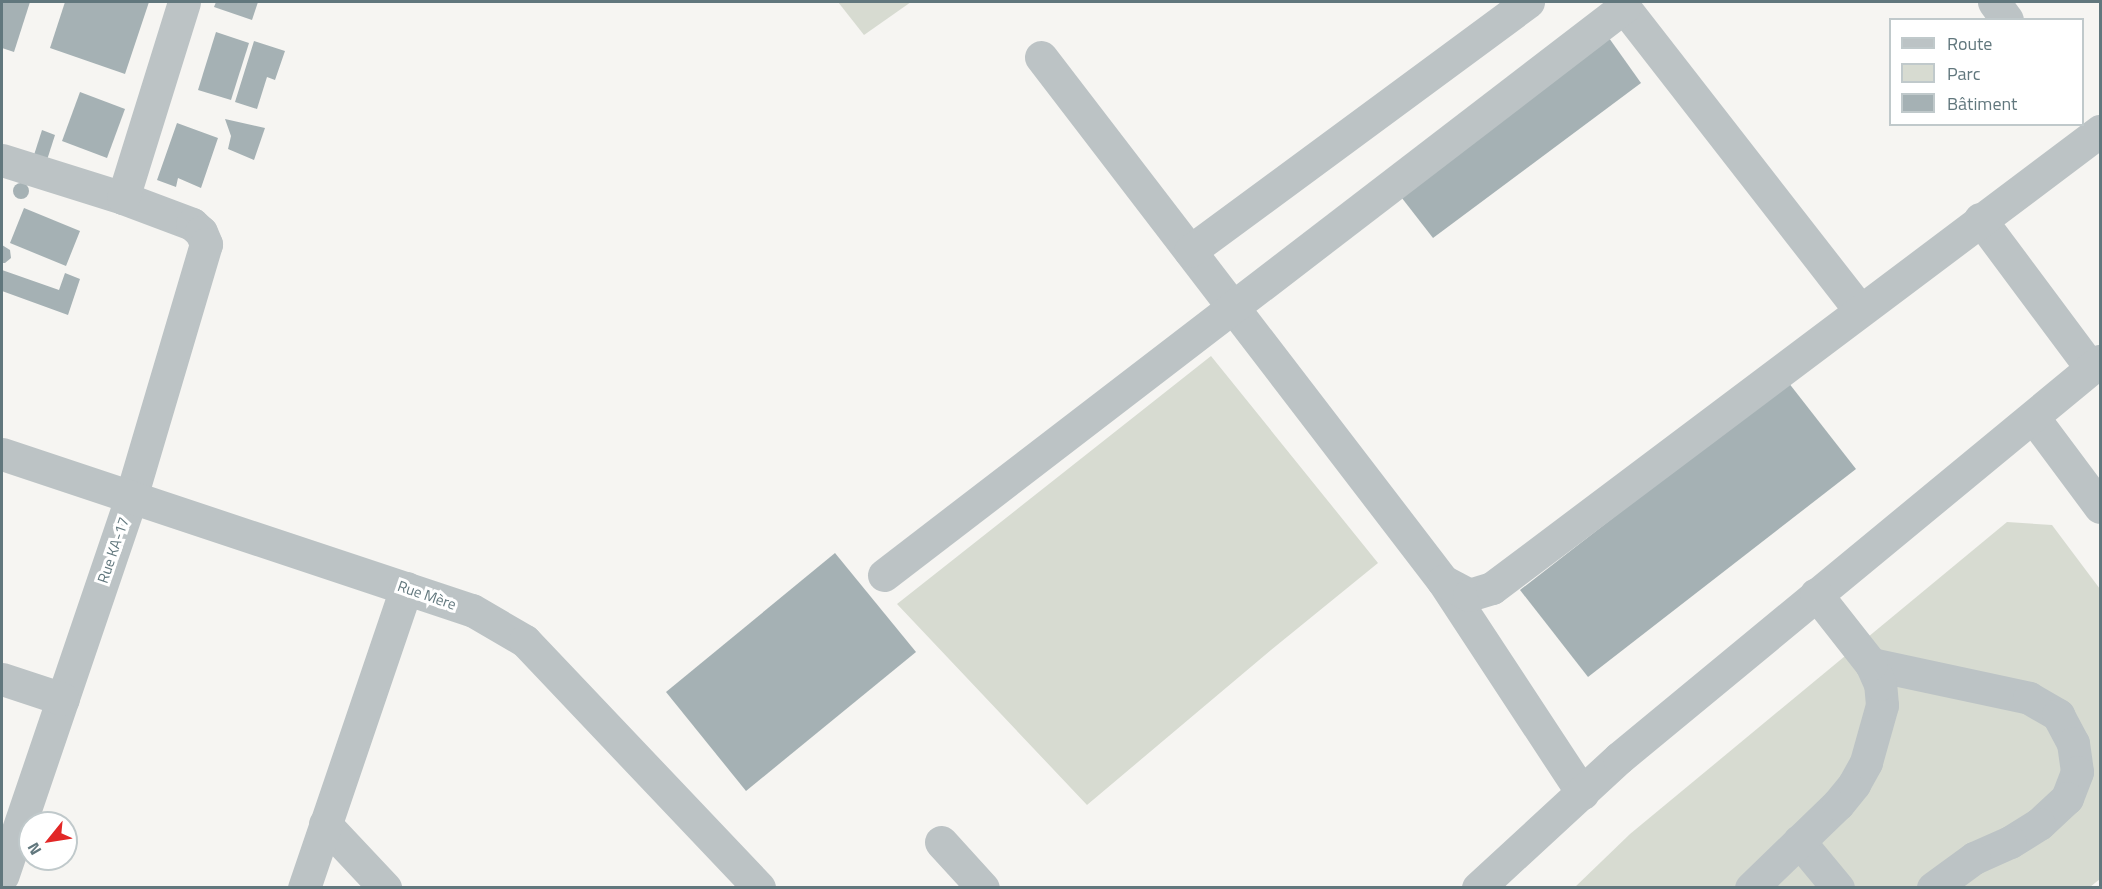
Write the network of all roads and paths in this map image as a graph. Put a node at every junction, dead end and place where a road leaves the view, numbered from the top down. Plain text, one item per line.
1 (184, 2) edge
2 (1528, 2) edge
3 (1994, 2) edge
4 (1622, 4) edge
5 (2006, 18) edge
6 (1041, 57) dead end
7 (2092, 130) edge
8 (2, 160) edge
9 (123, 198) junction
10 (1980, 219) junction
11 (1190, 251) junction
12 (1233, 307) junction
13 (1860, 310) junction
14 (2096, 364) edge
15 (2033, 417) junction
16 (2, 453) edge
17 (131, 498) junction
18 (2100, 507) edge
19 (884, 575) dead end
20 (1443, 581) junction
21 (406, 588) junction
22 (1816, 594) junction
23 (1871, 664) junction
24 (2, 679) edge
25 (63, 699) junction
26 (1582, 793) junction
27 (325, 824) junction
28 (1799, 841) junction
29 (941, 842) dead end
30 (2, 872) edge
31 (1754, 887) edge
32 (304, 888) edge
33 (385, 888) edge
34 (759, 888) edge
35 (982, 888) edge
36 (1478, 888) edge
37 (1838, 888) edge
38 (1933, 888) edge

1 - 9 street
2 - 11 street
3 - 5 street
4 - 12 street
4 - 13 street
6 - 11 street
7 - 10 street
8 - 9 street
9 - 17 street, Rue KA-17
10 - 13 street
10 - 14 street
11 - 12 street
12 - 19 street
12 - 20 street
13 - 20 street
14 - 15 street
15 - 18 street
15 - 22 street
16 - 17 street, Rue Mère
17 - 21 street, Rue Mère
17 - 25 street, Rue KA-17
20 - 26 street
21 - 27 street
21 - 34 street, Rue Mère
22 - 23 street
22 - 26 street
23 - 28 street
23 - 38 street
24 - 25 street
25 - 30 street, Rue KA-17
26 - 36 street
27 - 32 street
27 - 33 street
28 - 31 street
28 - 37 street
29 - 35 street

